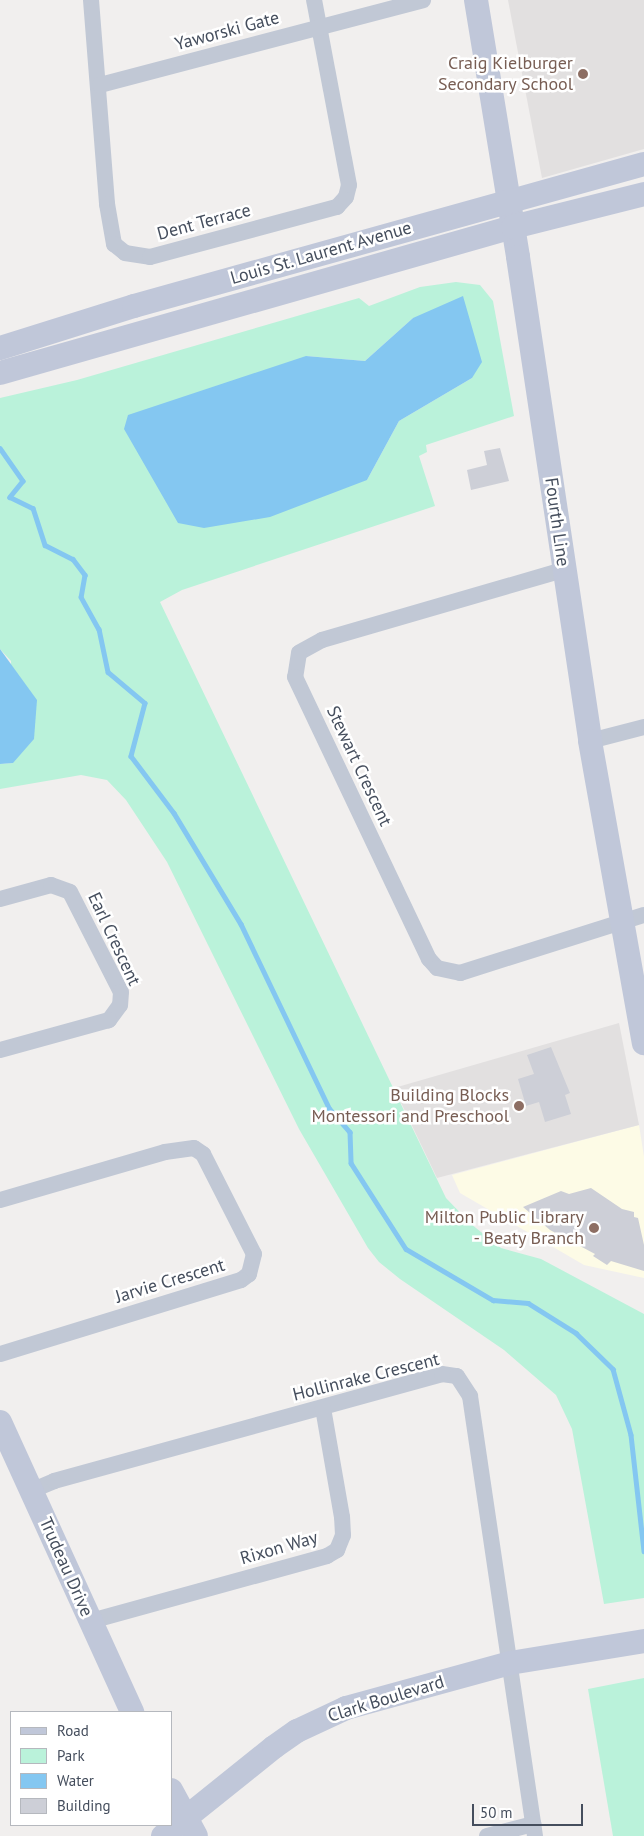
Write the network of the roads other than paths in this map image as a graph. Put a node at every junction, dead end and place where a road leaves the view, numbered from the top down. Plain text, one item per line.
1 (90, 0) edge
2 (314, 0) edge
3 (423, 0) edge
4 (476, 0) edge
5 (319, 28) junction
6 (100, 85) junction
7 (644, 164) edge
8 (644, 194) edge
9 (508, 200) junction
10 (513, 227) junction
11 (0, 348) edge
12 (0, 373) edge
13 (563, 570) junction
14 (644, 727) edge
15 (590, 741) junction
16 (0, 899) edge
17 (634, 919) edge
18 (644, 1043) edge
19 (0, 1050) edge
20 (0, 1200) edge
21 (0, 1354) edge
22 (323, 1408) junction
23 (0, 1422) edge
24 (32, 1490) junction
25 (90, 1621) junction
26 (644, 1641) edge
27 (510, 1662) junction
28 (132, 1711) edge
29 (172, 1792) edge
30 (191, 1826) edge
31 (534, 1830) edge
32 (163, 1836) edge
33 (488, 1836) edge

1 - 6 street, Dent Terrace
2 - 5 street, Dent Terrace
3 - 5 street, Yaworski Gate
4 - 9 main road, Fourth Line
5 - 6 street, Yaworski Gate
5 - 6 street, Dent Terrace
7 - 9 main road, Louis St. Laurent Avenue
8 - 10 main road, Louis St. Laurent Avenue
9 - 10 main road, Fourth Line
9 - 11 main road, Louis St. Laurent Avenue
10 - 12 main road, Louis St. Laurent Avenue
10 - 13 main road, Fourth Line
13 - 15 main road, Fourth Line
13 - 17 street, Stewart Crescent
14 - 15 street
15 - 17 main road, Fourth Line
16 - 19 street, Earl Crescent
17 - 18 main road, Fourth Line
20 - 21 street, Jarvie Crescent
22 - 24 street, Hollinrake Crescent
22 - 25 street, Rixon Way
22 - 27 street, Hollinrake Crescent
23 - 24 main road, Trudeau Drive
24 - 25 main road, Trudeau Drive
25 - 28 main road, Trudeau Drive
26 - 27 main road, Clark Boulevard
27 - 30 main road, Clark Boulevard
27 - 31 street
29 - 30 main road
30 - 32 main road, Clark Boulevard
31 - 33 street

